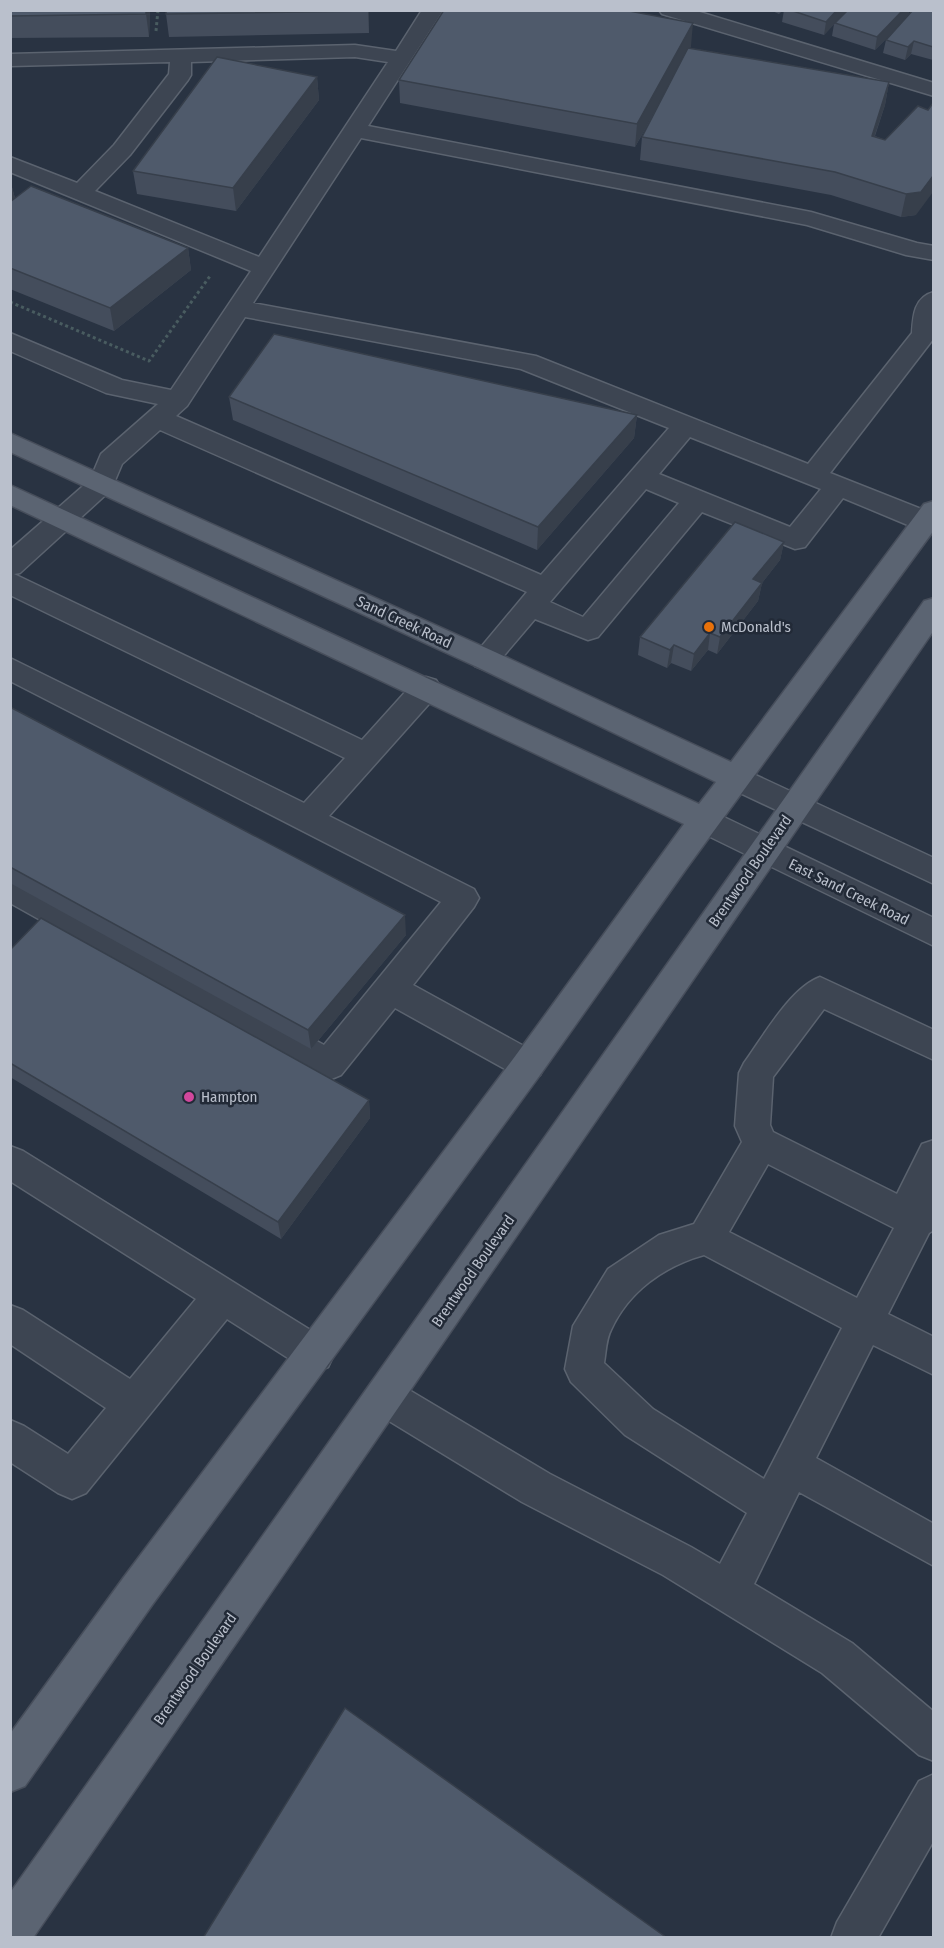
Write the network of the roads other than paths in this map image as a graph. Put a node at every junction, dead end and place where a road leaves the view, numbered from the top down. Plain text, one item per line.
1 (433, 10) edge
2 (669, 10) edge
3 (180, 56) junction
4 (402, 58) junction
5 (10, 60) edge
6 (933, 90) edge
7 (355, 130) junction
8 (10, 164) edge
9 (80, 193) junction
10 (933, 231) edge
11 (924, 252) edge
12 (265, 268) junction
13 (933, 269) edge
14 (933, 299) edge
15 (238, 308) junction
16 (10, 341) edge
17 (178, 400) junction
18 (157, 418) junction
19 (686, 425) junction
20 (10, 441) edge
21 (813, 476) junction
22 (641, 477) junction
23 (102, 484) junction
24 (838, 486) junction
25 (10, 494) edge
26 (697, 500) junction
27 (929, 515) edge
28 (64, 520) junction
29 (10, 566) edge
30 (10, 583) edge
31 (538, 597) junction
32 (933, 608) edge
33 (485, 659) junction
34 (10, 668) edge
35 (426, 687) junction
36 (366, 755) junction
37 (736, 778) junction
38 (795, 807) junction
39 (308, 819) junction
40 (705, 820) junction
41 (765, 850) junction
42 (933, 872) edge
43 (10, 887) edge
44 (933, 933) edge
45 (390, 989) junction
46 (933, 1046) edge
47 (528, 1065) junction
48 (761, 1143) junction
49 (933, 1155) edge
50 (10, 1162) edge
51 (925, 1216) edge
52 (706, 1238) junction
53 (222, 1296) junction
54 (865, 1321) junction
55 (10, 1322) edge
56 (315, 1354) junction
57 (933, 1357) edge
58 (385, 1397) junction
59 (134, 1404) junction
60 (10, 1439) edge
61 (792, 1466) junction
62 (771, 1506) junction
63 (933, 1546) edge
64 (728, 1592) junction
65 (933, 1740) edge
66 (10, 1771) edge
67 (933, 1796) edge
68 (10, 1932) edge
69 (853, 1938) edge

1 - 4 street
2 - 6 street
3 - 4 street
3 - 5 street
3 - 9 street
4 - 7 street
7 - 11 street
7 - 12 street
8 - 9 street
9 - 12 street
10 - 11 street
11 - 13 street
12 - 15 street
14 - 21 street
15 - 17 street
15 - 19 street
16 - 17 street
17 - 18 street
18 - 23 street
18 - 31 street
19 - 21 street
19 - 22 street
20 - 23 main road, Sand Creek Road
21 - 24 street
22 - 26 street
22 - 31 street
23 - 28 street
23 - 33 main road, Sand Creek Road
24 - 26 street
24 - 27 street
25 - 28 main road
26 - 31 street
27 - 37 main road
28 - 29 street
28 - 35 main road
30 - 36 street
31 - 33 street
32 - 38 main road, Brentwood Boulevard
33 - 37 main road, Sand Creek Road
34 - 39 street
35 - 36 street
35 - 40 main road
36 - 39 street
37 - 38 street, Sand Creek Road
37 - 40 main road
38 - 41 main road, Brentwood Boulevard
38 - 42 street
39 - 45 street
40 - 41 street
40 - 47 main road
41 - 44 street, East Sand Creek Road
41 - 58 main road, Brentwood Boulevard
43 - 45 street
45 - 47 street
46 - 48 street
47 - 56 main road
48 - 51 street
48 - 52 street
49 - 51 street
50 - 53 street
51 - 54 street
52 - 54 street
52 - 62 street
53 - 56 street
53 - 59 street
54 - 57 street
54 - 61 street
55 - 59 street
56 - 66 main road
58 - 64 street
58 - 68 main road, Brentwood Boulevard
59 - 60 street
61 - 62 street
61 - 63 street
62 - 64 street
64 - 65 street
67 - 69 street

